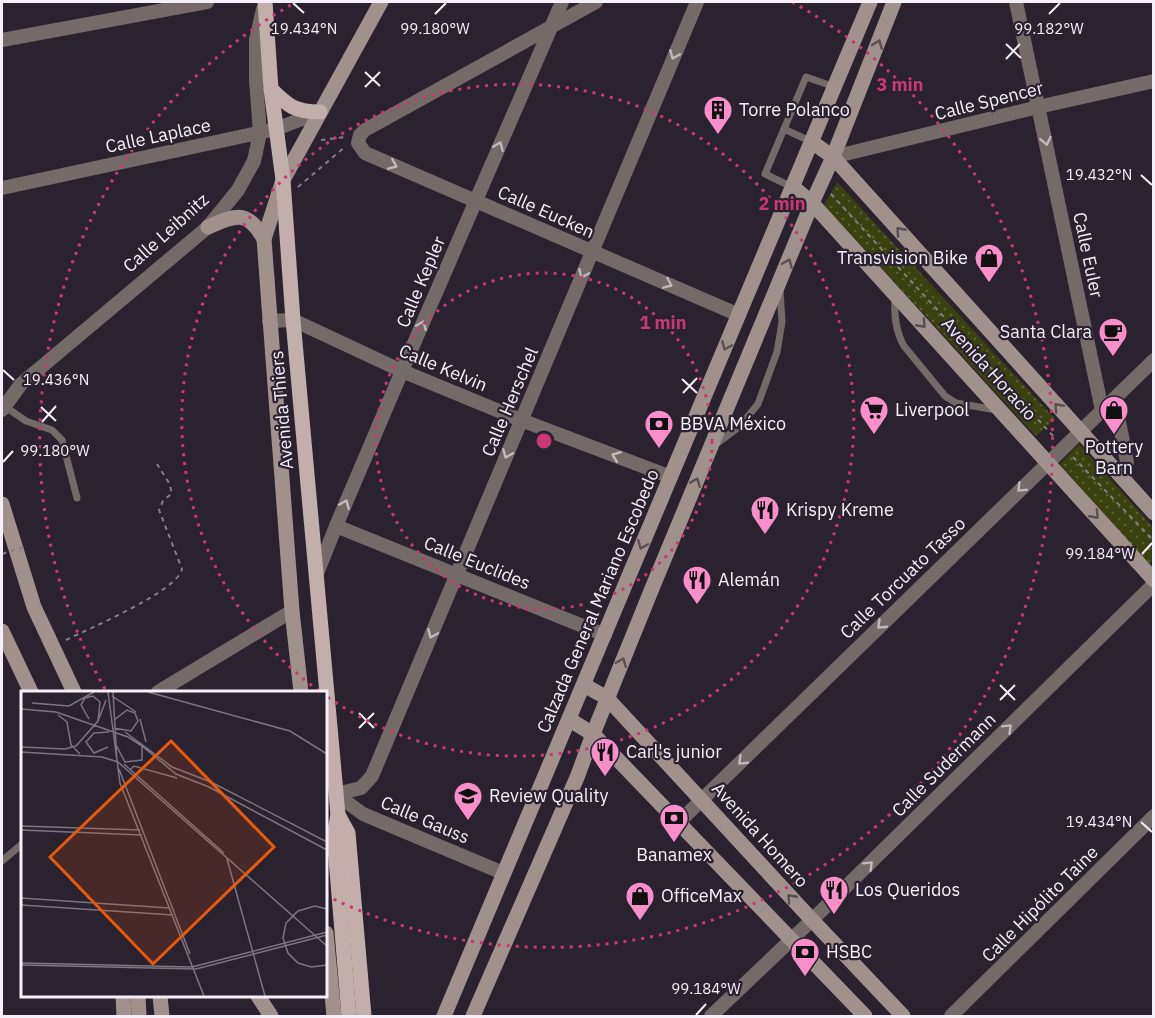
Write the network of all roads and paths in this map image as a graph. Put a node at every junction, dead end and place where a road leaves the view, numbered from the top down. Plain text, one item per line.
1 (207, 2) edge
2 (265, 2) edge
3 (381, 2) edge
4 (562, 2) edge
5 (596, 2) edge
6 (697, 2) edge
7 (870, 2) edge
8 (894, 2) edge
9 (1016, 2) edge
10 (550, 27) junction
11 (2, 40) edge
12 (1154, 81) edge
13 (835, 87) junction
14 (271, 89) junction
15 (1038, 107) junction
16 (320, 112) junction
17 (276, 129) junction
18 (784, 129) junction
19 (362, 132) junction
20 (260, 133) junction
21 (304, 142) junction
22 (812, 142) junction
23 (833, 158) junction
24 (283, 180) junction
25 (821, 184) junction
26 (793, 187) junction
27 (2, 188) edge
28 (284, 198) junction
29 (475, 201) junction
30 (812, 203) junction
31 (208, 227) junction
32 (264, 239) junction
33 (592, 252) junction
34 (780, 284) junction
35 (895, 294) junction
36 (740, 315) junction
37 (293, 320) junction
38 (269, 321) junction
39 (1154, 360) edge
40 (402, 371) junction
41 (3, 408) edge
42 (1000, 410) junction
43 (1102, 410) junction
44 (521, 420) junction
45 (1080, 431) junction
46 (1064, 447) junction
47 (710, 448) junction
48 (1047, 462) junction
49 (1127, 462) dead end
50 (157, 464) dead end
51 (670, 477) junction
52 (77, 498) dead end
53 (2, 504) edge
54 (1154, 513) edge
55 (336, 526) junction
56 (1154, 542) edge
57 (24, 548) dead end
58 (2, 554) edge
59 (458, 574) junction
60 (316, 578) junction
61 (1154, 580) edge
62 (1154, 584) edge
63 (292, 611) junction
64 (2, 631) edge
65 (605, 635) junction
66 (53, 646) junction
67 (584, 685) junction
68 (30, 691) edge
69 (73, 691) edge
70 (161, 691) edge
71 (301, 691) edge
72 (326, 691) edge
73 (327, 697) edge
74 (607, 698) junction
75 (570, 720) junction
76 (593, 734) junction
77 (336, 794) junction
78 (702, 799) junction
79 (338, 815) junction
80 (1154, 816) edge
81 (679, 822) junction
82 (21, 845) edge
83 (2, 861) edge
84 (503, 873) junction
85 (812, 920) junction
86 (792, 940) junction
87 (327, 944) edge
88 (123, 997) edge
89 (138, 997) edge
90 (160, 997) edge
91 (259, 997) edge
92 (124, 1017) edge
93 (140, 1017) edge
94 (162, 1017) edge
95 (271, 1017) edge
96 (334, 1017) edge
97 (349, 1017) edge
98 (364, 1017) edge
99 (444, 1017) edge
100 (473, 1017) edge
101 (711, 1017) edge
102 (865, 1017) edge
103 (903, 1017) edge
104 (951, 1017) edge

1 - 11 street
2 - 14 main road, Avenida Thiers
2 - 20 street, Calle Leibnitz
3 - 16 street
4 - 10 street, Calle Kepler
5 - 10 street
6 -> 33 street, Calle Herschel
7 - 13 street, Calzada General Mariano Escobedo
23 -> 8 street
9 - 15 street, Calle Euler
10 - 19 street
29 -> 10 street, Calle Kepler
12 - 15 street, Calle Spencer
13 - 18 lane
13 - 22 street, Calzada General Mariano Escobedo
14 - 16 main road
14 - 17 main road, Avenida Thiers
15 - 23 street, Calle Spencer
15 -> 43 street, Calle Euler
16 - 17 street, Calle Laplace
16 - 21 street
17 - 20 street, Calle Laplace
17 - 24 main road, Avenida Thiers
18 - 22 lane
18 - 26 lane
19 - 21 path
19 - 28 path
19 -> 29 street, Calle Eucken
20 - 27 street, Calle Laplace
20 - 31 street, Calle Leibnitz
21 - 24 street
22 - 23 street, Avenida Horacio
22 - 26 street, Calzada General Mariano Escobedo
23 - 25 street
45 -> 23 street, Avenida Horacio
24 - 28 main road, Avenida Thiers
24 - 32 street
25 - 30 street
25 - 46 path
26 - 30 street, Avenida Horacio
26 - 36 street, Calzada General Mariano Escobedo
28 - 37 main road, Avenida Thiers
29 - 33 street, Calle Eucken
40 -> 29 street, Calle Kepler
34 -> 30 street
30 - 35 street, Avenida Horacio
31 - 32 street
31 - 41 street, Calle Leibnitz
32 - 38 street, Avenida Thiers
33 -> 36 street, Calle Eucken
33 -> 44 street, Calle Herschel
34 - 47 street
34 - 47 lane
35 -> 42 street, Avenida Horacio
35 - 42 lane
36 -> 51 street, Calzada General Mariano Escobedo
37 - 38 street, Calle Kelvin
37 - 40 street, Calle Kelvin
37 - 60 main road, Avenida Thiers
38 - 63 street, Avenida Thiers
39 - 43 street, Calle Torcuato Tasso
40 - 44 street, Calle Kelvin
55 -> 40 street, Calle Kepler
41 - 52 lane
42 - 48 street, Avenida Horacio
43 - 45 street, Calle Torcuato Tasso
43 - 49 street
51 -> 44 street, Calle Kelvin
44 -> 59 street, Calle Herschel
45 - 46 street, Calle Torcuato Tasso
45 - 54 street, Avenida Horacio
46 - 48 street, Calle Torcuato Tasso
46 - 56 path
74 -> 47 street
48 -> 61 street, Avenida Horacio
48 -> 78 street, Calle Torcuato Tasso
50 - 66 path
51 -> 65 street, Calzada General Mariano Escobedo
53 - 66 street
55 - 59 street, Calle Euclides
55 - 60 street, Calle Kepler
57 - 58 path, bridge
59 - 65 street, Calle Euclides
59 -> 77 street, Calle Herschel
60 - 72 main road, Avenida Thiers
85 -> 62 street, Calle Sudermann
63 - 70 street
63 - 71 street, Avenida Thiers
64 - 68 street
65 - 67 street, Calzada General Mariano Escobedo
66 - 69 street
67 - 74 street, Avenida Homero
67 - 75 street, Calzada General Mariano Escobedo
73 - 77 main road, Avenida Thiers
74 - 76 street
74 - 78 street, Avenida Homero
75 - 76 street
75 - 84 street, Calzada General Mariano Escobedo
76 - 81 street
76 - 100 street
77 - 79 main road, Avenida Thiers
77 - 84 street, Calle Gauss
78 - 81 street, Calle Torcuato Tasso
85 -> 78 street, Avenida Homero
79 - 97 main road
79 - 98 main road
80 - 104 street, Calle Hipólito Taine
81 - 86 street
82 - 83 lane
84 - 99 street, Calzada General Mariano Escobedo
85 - 86 street, Calle Sudermann
85 - 103 street, Avenida Homero
86 - 101 street
86 - 102 street
87 - 96 street
88 - 92 street
89 - 93 street
90 - 94 street
91 - 95 street

